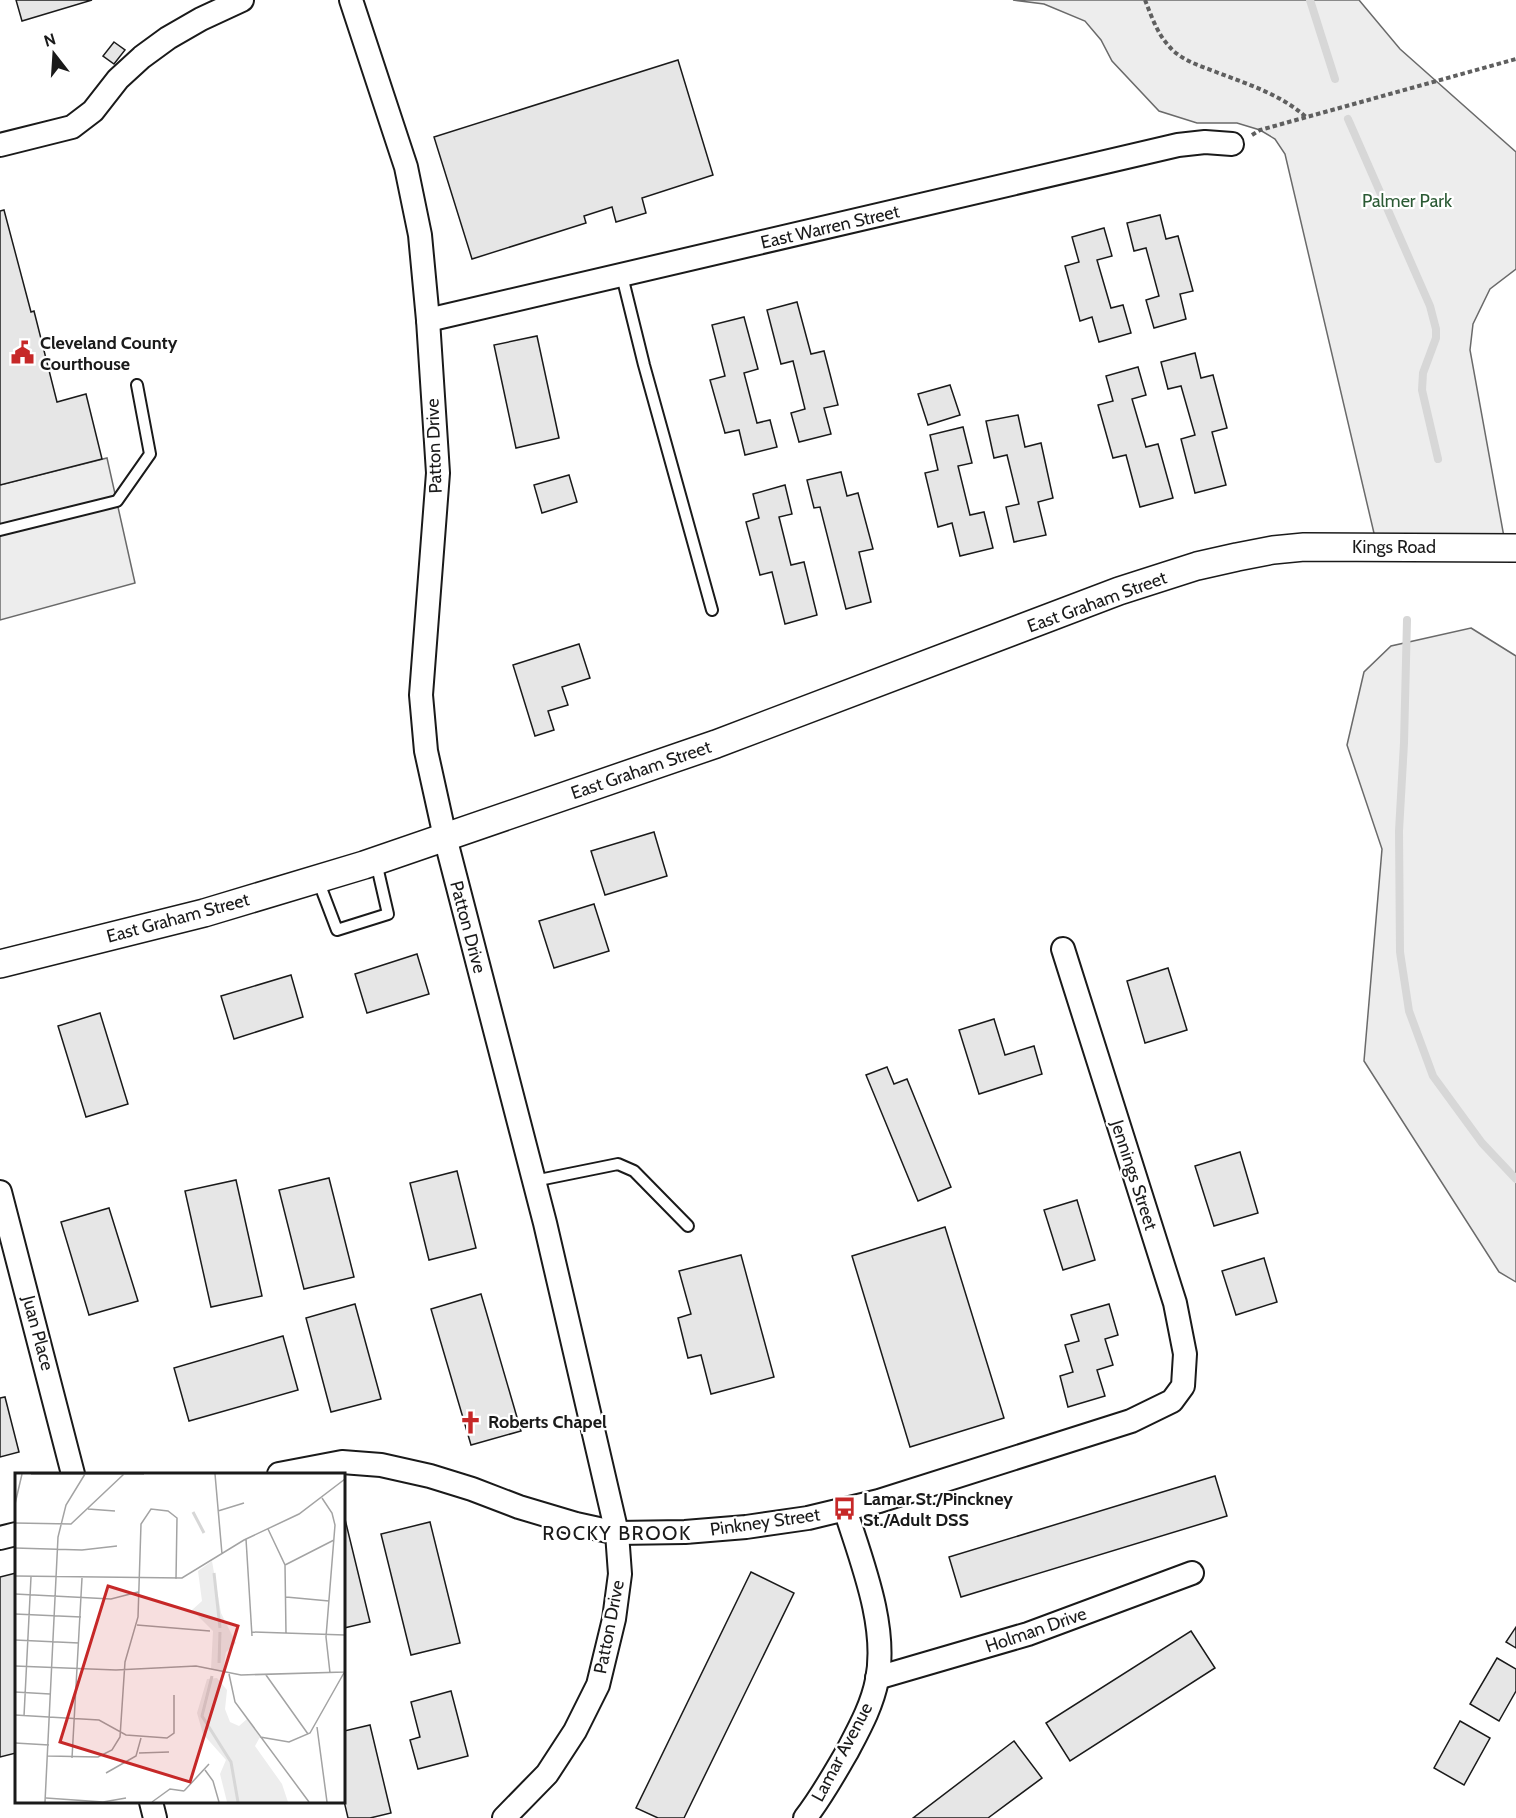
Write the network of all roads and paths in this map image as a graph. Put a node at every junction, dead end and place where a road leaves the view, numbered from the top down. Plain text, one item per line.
1 (242, 0) edge
2 (351, 0) edge
3 (1145, 0) edge
4 (1516, 59) edge
5 (1306, 117) junction
6 (1232, 144) joint
7 (0, 145) edge
8 (622, 276) junction
9 (428, 320) junction
10 (137, 385) dead end
11 (0, 530) edge
12 (1516, 548) edge
13 (1273, 550) joint
14 (712, 610) dead end
15 (445, 837) junction
16 (376, 861) junction
17 (318, 879) junction
18 (1063, 949) dead end
19 (0, 964) edge
20 (534, 1182) junction
21 (0, 1192) edge
22 (688, 1226) dead end
23 (1172, 1401) joint
24 (73, 1473) edge
25 (284, 1473) edge
26 (846, 1509) junction
27 (617, 1533) junction
28 (15, 1534) edge
29 (0, 1538) edge
30 (1192, 1573) dead end
31 (877, 1678) junction
32 (151, 1803) edge
33 (155, 1818) edge
34 (504, 1818) edge
35 (805, 1818) edge

1 - 7 street
2 - 9 street, Patton Drive
3 - 5 path
4 - 5 path
5 - 6 path
6 - 8 street, East Warren Street
8 - 9 street, East Warren Street
8 - 14 lane
9 - 15 street, Patton Drive
10 - 11 lane
12 - 13 street, Kings Road
13 - 15 street, East Graham Street
15 - 16 street, East Graham Street
15 - 20 street, Patton Drive
16 - 17 street, East Graham Street
16 - 17 lane
17 - 19 street, East Graham Street
18 - 23 street, Jennings Street
20 - 22 lane
20 - 27 street, Patton Drive
21 - 24 street, Juan Place
23 - 26 street, Pinkney Street
25 - 27 street, Pinkney Street
26 - 27 street, Pinkney Street
26 - 31 street, Lamar Avenue
27 - 34 street, Patton Drive
28 - 29 street
30 - 31 street, Holman Drive
31 - 35 street, Lamar Avenue
32 - 33 street

